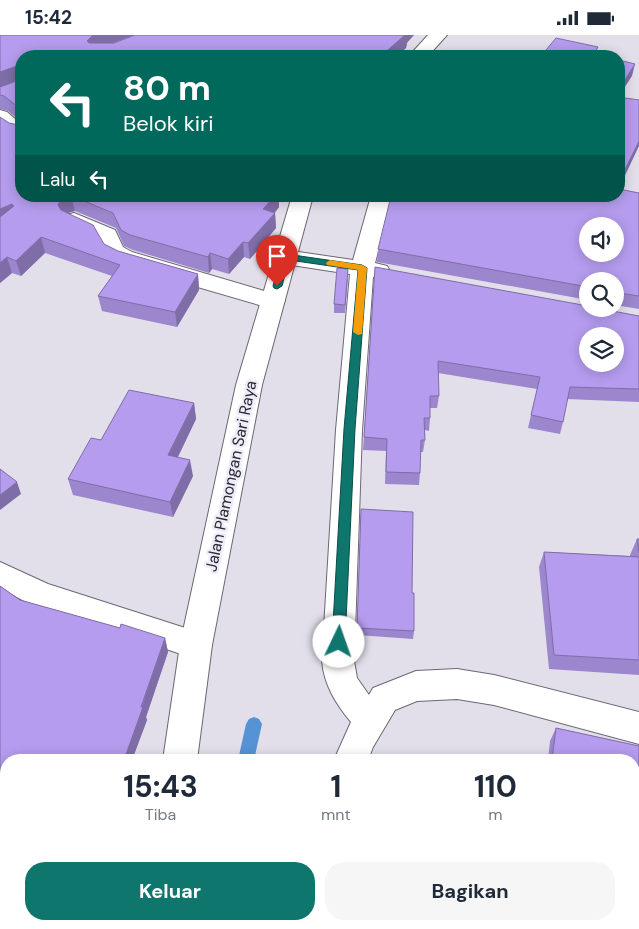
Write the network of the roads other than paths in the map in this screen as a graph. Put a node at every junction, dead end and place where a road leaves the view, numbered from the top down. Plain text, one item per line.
1 (438, 35) edge
2 (424, 50) edge
3 (0, 116) edge
4 (15, 128) edge
5 (301, 202) edge
6 (380, 202) edge
7 (74, 220) edge
8 (286, 257) junction
9 (362, 268) junction
10 (401, 275) edge
11 (273, 301) junction
12 (0, 574) edge
13 (196, 645) junction
14 (370, 721) junction
15 (639, 728) edge
16 (181, 754) edge
17 (353, 754) edge

1 - 2 street
3 - 4 street
5 - 8 street, Jalan Plamongan Sari Raya
6 - 9 street
7 - 11 street
8 - 9 street
8 - 11 street, Jalan Plamongan Sari Raya
9 - 10 street
9 - 14 street
11 - 13 street, Jalan Plamongan Sari Raya
12 - 13 street
13 - 16 street, Jalan Plamongan Sari Raya
14 - 15 street
14 - 17 street

